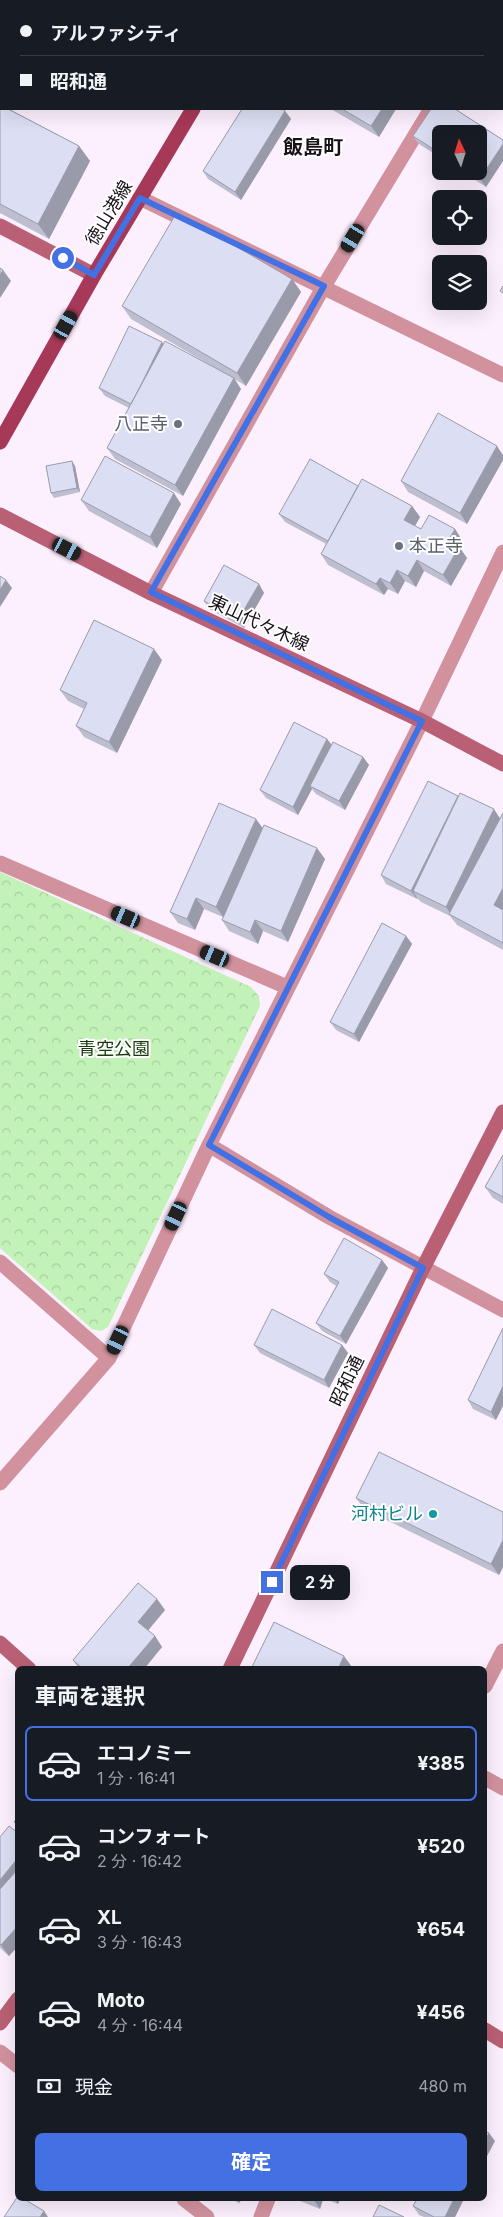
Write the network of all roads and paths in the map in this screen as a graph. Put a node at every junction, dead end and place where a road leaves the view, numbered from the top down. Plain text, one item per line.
1 (192, 110) edge
2 (430, 110) edge
3 (140, 198) junction
4 (0, 226) edge
5 (94, 275) junction
6 (324, 286) junction
7 (503, 375) edge
8 (0, 442) edge
9 (0, 515) edge
10 (503, 552) edge
11 (151, 592) junction
12 (422, 721) junction
13 (503, 764) edge
14 (0, 863) edge
15 (287, 987) junction
16 (503, 1112) edge
17 (209, 1145) junction
18 (0, 1262) edge
19 (423, 1268) junction
20 (503, 1310) edge
21 (109, 1358) junction
22 (0, 1483) edge
23 (0, 1643) edge
24 (503, 1651) edge
25 (26, 1666) edge
26 (231, 1666) edge
27 (487, 1682) edge
28 (487, 1779) edge
29 (503, 1788) edge
30 (15, 2003) edge
31 (0, 2023) edge
32 (487, 2031) edge
33 (503, 2041) edge
34 (0, 2052) edge
35 (15, 2064) edge
36 (186, 2201) edge
37 (267, 2201) edge
38 (206, 2217) edge
39 (260, 2217) edge

1 - 3 main road, 徳山港線
2 - 6 street
3 - 5 main road, 徳山港線
3 - 6 street
4 - 5 street
5 - 8 main road, 徳山港線
6 - 7 street
6 - 11 street
9 - 11 street, 東山代々木線
10 - 12 street
11 - 12 street, 東山代々木線
12 - 13 street, 東山代々木線
12 - 15 street
14 - 15 street
15 - 17 street
16 - 19 street, 昭和通
17 - 19 street
17 - 21 street
18 - 21 street
19 - 20 street
19 - 26 street, 昭和通
21 - 22 street
23 - 25 street
24 - 27 street
28 - 29 street
30 - 31 street
32 - 33 street
34 - 35 street
36 - 38 street
37 - 39 street

